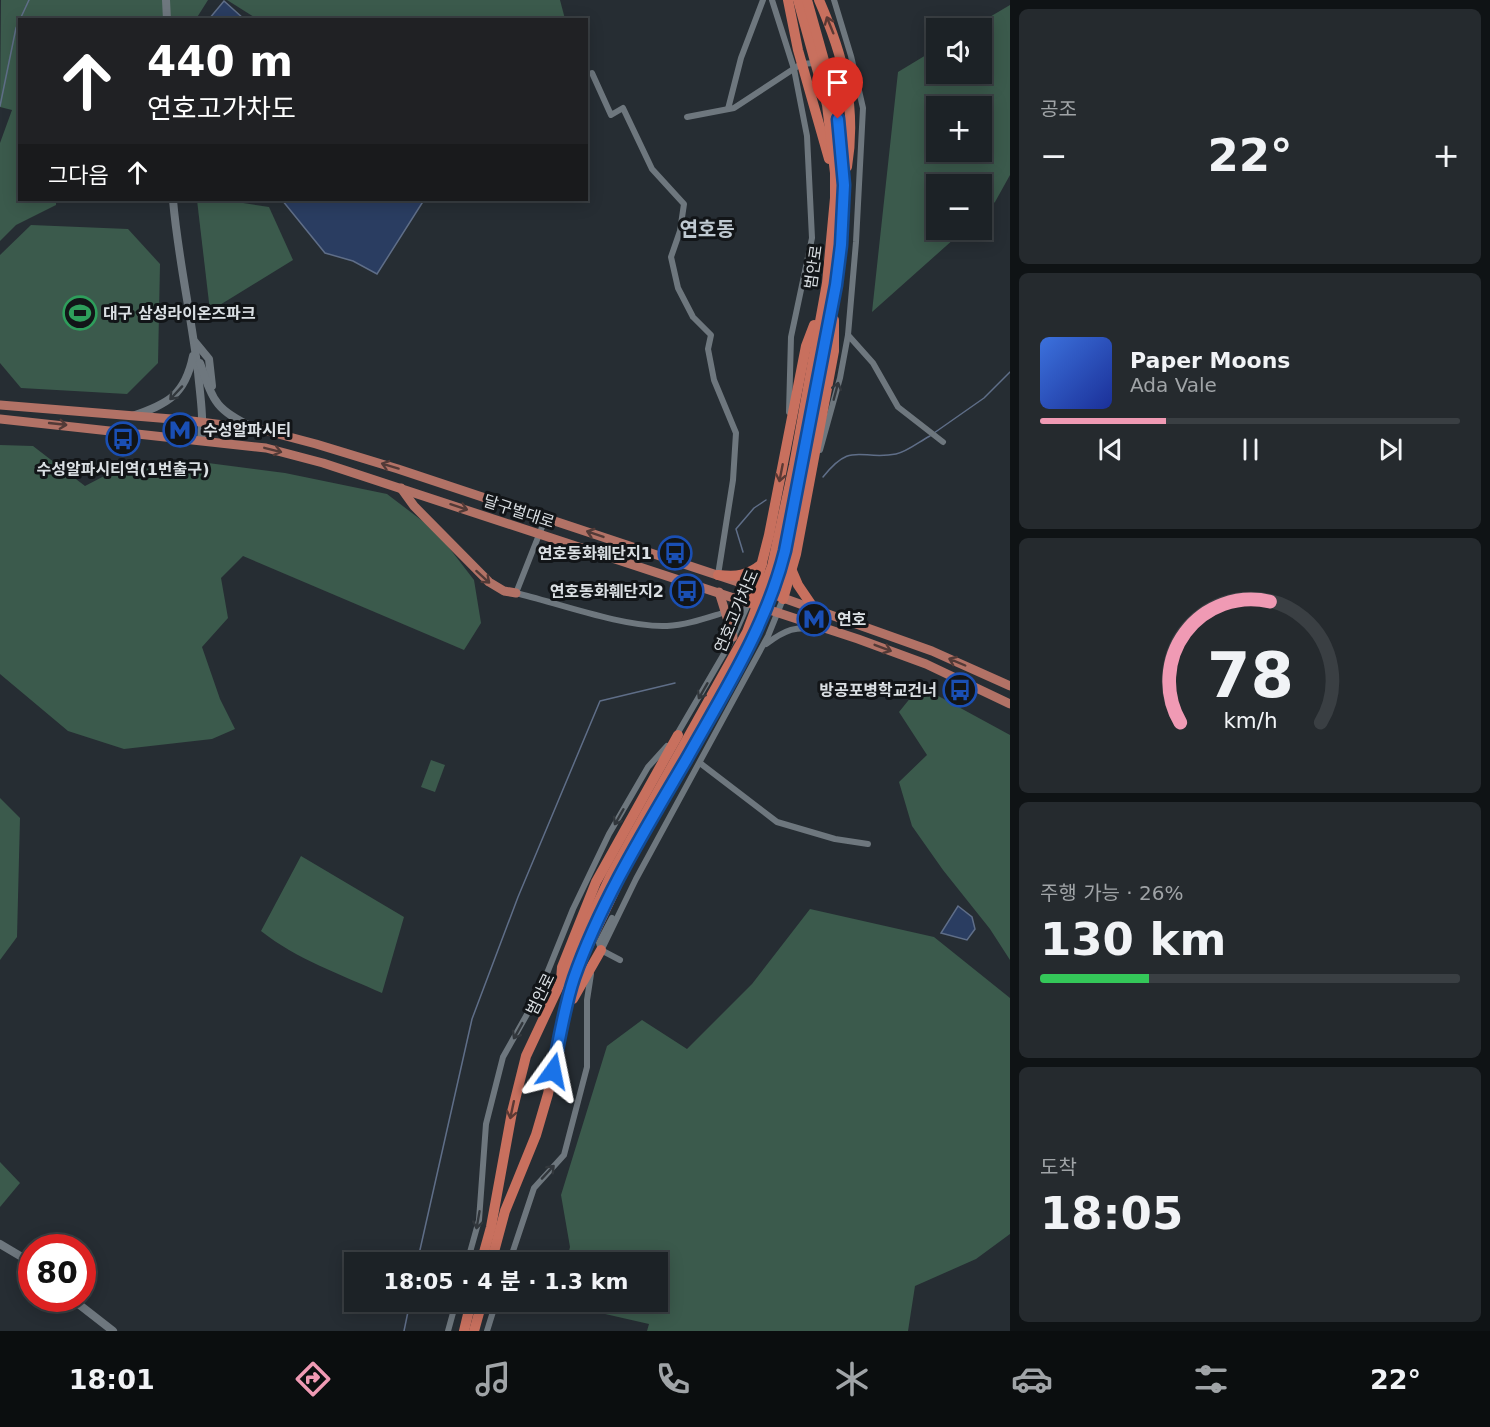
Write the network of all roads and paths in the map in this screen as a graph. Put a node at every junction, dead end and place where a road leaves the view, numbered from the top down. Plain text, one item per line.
1 (166, 0) edge
2 (763, 0) edge
3 (772, 0) edge
4 (788, 0) edge
5 (798, 0) edge
6 (807, 0) edge
7 (819, 0) edge
8 (834, 0) edge
9 (167, 18) edge
10 (820, 58) junction
11 (847, 60) junction
12 (798, 67) junction
13 (592, 73) dead end
14 (728, 109) junction
15 (687, 117) dead end
16 (840, 185) junction
17 (173, 201) edge
18 (829, 294) junction
19 (848, 335) junction
20 (195, 345) junction
21 (0, 405) edge
22 (131, 416) junction
23 (0, 418) edge
24 (204, 423) junction
25 (257, 430) junction
26 (788, 439) junction
27 (941, 439) dead end
28 (201, 440) junction
29 (797, 467) joint
30 (401, 488) junction
31 (809, 488) junction
32 (546, 517) junction
33 (540, 534) junction
34 (762, 564) junction
35 (792, 570) junction
36 (718, 575) junction
37 (755, 589) junction
38 (719, 592) junction
39 (516, 593) junction
40 (783, 599) junction
41 (749, 602) junction
42 (815, 610) junction
43 (778, 611) junction
44 (726, 612) junction
45 (858, 639) junction
46 (732, 640) junction
47 (763, 646) junction
48 (759, 654) junction
49 (722, 658) junction
50 (1008, 682) edge
51 (740, 689) junction
52 (1010, 704) edge
53 (678, 735) junction
54 (680, 760) junction
55 (700, 763) junction
56 (868, 844) dead end
57 (601, 950) junction
58 (620, 960) dead end
59 (561, 983) junction
60 (565, 1012) junction
61 (0, 1244) edge
62 (470, 1252) edge
63 (484, 1252) edge
64 (494, 1252) edge
65 (513, 1252) edge
66 (18, 1255) edge
67 (87, 1312) edge
68 (453, 1312) edge
69 (469, 1312) edge
70 (479, 1312) edge
71 (493, 1312) edge
72 (108, 1330) edge
73 (448, 1331) edge
74 (464, 1331) edge
75 (474, 1331) edge
76 (487, 1331) edge

1 - 9 main road
2 - 14 street
3 - 12 street
4 - 12 highway
5 - 10 highway
6 - 10 highway
11 -> 7 highway
8 - 11 street
10 - 16 highway, 범안로
11 - 12 street
11 - 16 highway
11 - 19 street
12 - 14 street
12 - 16 highway
12 - 26 street
13 - 36 street
14 - 15 street
16 - 18 highway, 범안로
17 - 20 main road
18 - 26 highway
18 - 29 highway, 범안로
18 - 31 highway
19 - 27 street
31 -> 19 street
20 -> 22 main road
20 - 24 main road
20 - 25 main road
21 - 22 main road, 달구벌대로
22 - 24 main road, 달구벌대로
23 -> 28 main road, 달구벌대로
24 - 25 main road, 달구벌대로
24 - 28 main road
32 -> 25 main road, 달구벌대로
26 -> 34 highway
28 -> 30 main road, 달구벌대로
29 - 54 highway, 연호고가차도
30 -> 33 main road, 달구벌대로
30 -> 39 main road
31 - 35 highway
32 - 33 street
36 -> 32 main road, 달구벌대로
33 - 38 main road, 달구벌대로
33 - 39 street
34 - 36 highway
34 - 37 highway
35 - 40 highway
35 - 42 highway
36 - 37 main road, 달구벌대로
37 - 40 main road, 달구벌대로
37 - 41 highway
38 - 41 main road, 달구벌대로
38 - 44 main road
39 - 44 street
40 - 42 main road, 달구벌대로
40 - 43 street
41 - 43 main road, 달구벌대로
41 - 46 street
50 -> 42 main road, 달구벌대로
43 - 45 main road, 달구벌대로
43 - 47 street
44 - 46 main road
45 - 47 street
45 -> 52 main road, 달구벌대로
46 - 48 street
46 - 49 street
47 - 48 street
48 - 51 street
49 - 51 street
49 -> 53 street
51 - 55 street
53 - 59 highway
53 -> 62 street
54 - 59 highway, 범안로
54 - 60 highway, 범안로
55 - 56 street
55 - 57 street
57 - 58 street
57 - 60 highway
65 -> 57 street
59 -> 63 highway, 범안로
60 - 64 highway, 범안로
61 - 66 main road
67 - 72 main road
68 - 73 street
69 - 74 highway
70 - 75 highway
71 - 76 street

